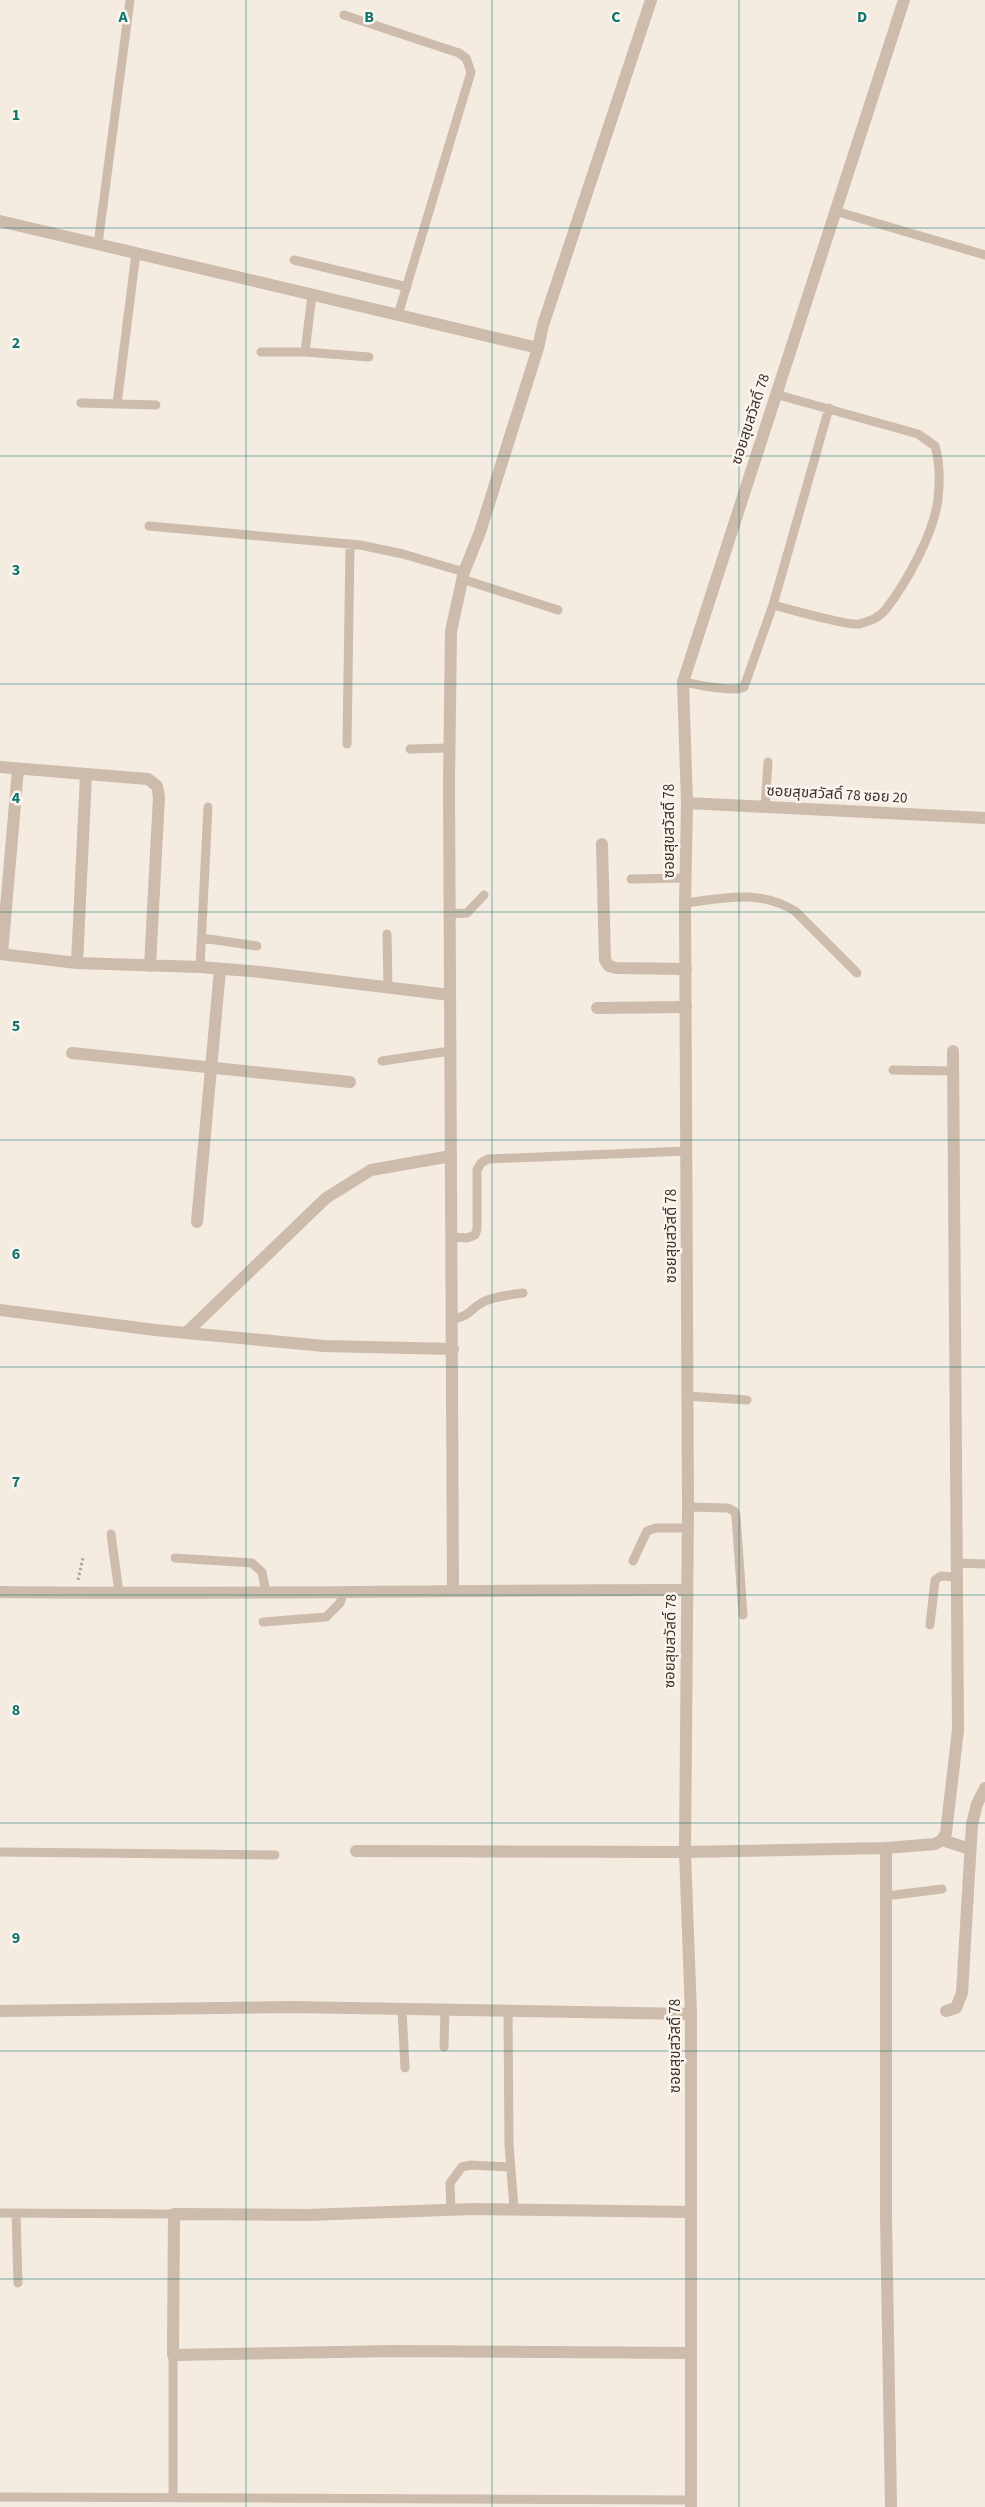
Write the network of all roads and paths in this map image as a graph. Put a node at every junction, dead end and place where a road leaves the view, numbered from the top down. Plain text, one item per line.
1 (130, 0) edge
2 (651, 0) edge
3 (904, 0) edge
4 (344, 15) dead end
5 (835, 212) junction
6 (0, 222) edge
7 (98, 244) junction
8 (136, 253) junction
9 (985, 255) edge
10 (294, 260) dead end
11 (407, 287) junction
12 (312, 295) junction
13 (398, 315) junction
14 (538, 348) junction
15 (261, 352) dead end
16 (305, 352) junction
17 (370, 357) dead end
18 (775, 394) junction
19 (81, 403) dead end
20 (117, 404) junction
21 (156, 405) dead end
22 (829, 408) junction
23 (149, 526) dead end
24 (350, 544) junction
25 (463, 575) junction
26 (773, 605) junction
27 (558, 610) dead end
28 (683, 682) junction
29 (347, 744) dead end
30 (449, 748) junction
31 (410, 749) dead end
32 (768, 762) dead end
33 (0, 767) edge
34 (18, 769) junction
35 (86, 775) junction
36 (687, 803) junction
37 (208, 807) dead end
38 (765, 807) junction
39 (985, 818) edge
40 (602, 844) dead end
41 (685, 878) junction
42 (632, 879) dead end
43 (484, 895) dead end
44 (684, 902) junction
45 (450, 914) junction
46 (387, 934) dead end
47 (202, 938) junction
48 (256, 946) dead end
49 (1, 954) edge
50 (77, 963) junction
51 (150, 966) junction
52 (200, 967) junction
53 (686, 969) junction
54 (220, 970) junction
55 (857, 973) dead end
56 (388, 988) junction
57 (450, 995) junction
58 (686, 1007) junction
59 (597, 1008) dead end
60 (450, 1051) junction
61 (953, 1051) dead end
62 (72, 1053) dead end
63 (382, 1061) dead end
64 (209, 1067) junction
65 (893, 1070) dead end
66 (953, 1071) junction
67 (350, 1082) dead end
68 (687, 1151) junction
69 (451, 1156) junction
70 (197, 1222) dead end
71 (451, 1237) junction
72 (523, 1293) dead end
73 (0, 1310) edge
74 (452, 1320) junction
75 (186, 1332) junction
76 (453, 1349) junction
77 (688, 1396) junction
78 (747, 1400) dead end
79 (688, 1507) junction
80 (688, 1528) junction
81 (111, 1534) dead end
82 (83, 1558) dead end
83 (175, 1558) dead end
84 (633, 1561) dead end
85 (956, 1563) junction
86 (985, 1564) edge
87 (956, 1577) junction
88 (687, 1590) junction
89 (0, 1592) edge
90 (453, 1592) junction
91 (76, 1593) junction
92 (119, 1593) junction
93 (266, 1593) junction
94 (343, 1594) junction
95 (743, 1615) dead end
96 (263, 1622) dead end
97 (930, 1625) dead end
98 (985, 1788) edge
99 (942, 1840) junction
100 (886, 1848) junction
101 (970, 1849) junction
102 (356, 1851) dead end
103 (0, 1852) edge
104 (685, 1852) junction
105 (275, 1855) dead end
106 (942, 1889) dead end
107 (886, 1896) junction
108 (402, 2009) junction
109 (445, 2010) junction
110 (0, 2011) edge
111 (508, 2011) junction
112 (946, 2011) dead end
113 (691, 2014) junction
114 (444, 2046) dead end
115 (405, 2068) dead end
116 (509, 2167) junction
117 (514, 2209) junction
118 (451, 2210) junction
119 (691, 2212) junction
120 (0, 2213) edge
121 (16, 2213) junction
122 (174, 2214) junction
123 (18, 2283) dead end
124 (690, 2353) junction
125 (173, 2355) junction
126 (0, 2497) edge
127 (173, 2497) junction
128 (691, 2503) edge
129 (891, 2507) edge

1 - 7 lane
2 - 14 street
3 - 5 street, ซอยสุขสวัสดิ์ 78
4 - 11 lane
5 - 9 lane
5 - 18 street, ซอยสุขสวัสดิ์ 78
6 - 7 street
7 - 8 street
8 - 12 street
8 - 20 lane
10 - 11 lane
11 - 13 lane
12 - 13 street
12 - 16 lane
13 - 14 street
14 - 25 street
15 - 16 lane
16 - 17 lane
18 - 22 lane
18 - 28 street, ซอยสุขสวัสดิ์ 78
19 - 20 lane
20 - 21 lane
22 - 26 lane
22 - 26 lane
23 - 24 lane
24 - 25 lane
24 - 29 lane
25 - 27 lane
25 - 30 street
26 - 28 lane
28 - 36 street, ซอยสุขสวัสดิ์ 78
30 - 31 lane
30 - 45 street
32 - 38 lane
33 - 34 street
34 - 35 street
34 - 49 street
35 - 50 street
35 - 51 street
36 - 38 street, ซอยสุขสวัสดิ์ 78 ซอย 20
36 - 41 street, ซอยสุขสวัสดิ์ 78
37 - 47 lane
38 - 39 street, ซอยสุขสวัสดิ์ 78 ซอย 20
40 - 53 street
41 - 42 lane
41 - 44 street, ซอยสุขสวัสดิ์ 78
43 - 45 lane
44 - 53 street, ซอยสุขสวัสดิ์ 78
44 - 55 lane
45 - 57 street
46 - 56 lane
47 - 48 lane
47 - 52 lane
49 - 50 street
50 - 51 street
51 - 52 street
52 - 54 street
53 - 58 street, ซอยสุขสวัสดิ์ 78
54 - 56 street
54 - 64 street
56 - 57 street
57 - 60 street
58 - 59 street
58 - 68 street, ซอยสุขสวัสดิ์ 78
60 - 63 lane
60 - 69 street
61 - 66 street
62 - 64 street
64 - 67 street
64 - 70 street
65 - 66 lane
66 - 85 street
68 - 71 lane
68 - 77 street, ซอยสุขสวัสดิ์ 78
69 - 71 street
69 - 75 street
71 - 74 street
72 - 74 lane
73 - 75 street
74 - 76 street
75 - 76 street
76 - 90 street
77 - 78 lane
77 - 79 street, ซอยสุขสวัสดิ์ 78
79 - 80 street, ซอยสุขสวัสดิ์ 78
79 - 95 lane
80 - 84 lane
80 - 88 street, ซอยสุขสวัสดิ์ 78
81 - 92 lane
82 - 91 path
83 - 93 lane
85 - 86 lane
85 - 87 street
87 - 97 lane
87 - 99 street
88 - 90 street
88 - 104 street, ซอยสุขสวัสดิ์ 78
89 - 91 street
90 - 94 street
91 - 92 street
92 - 93 street
93 - 94 street
94 - 96 lane
98 - 101 street
99 - 100 street
99 - 101 street
100 - 104 street
100 - 107 street
101 - 112 street
102 - 104 street
103 - 105 lane
104 - 113 street, ซอยสุขสวัสดิ์ 78
106 - 107 lane
107 - 129 street
108 - 109 street
108 - 110 street
108 - 115 lane
109 - 111 street
109 - 114 lane
111 - 113 street
111 - 116 lane
113 - 119 street, ซอยสุขสวัสดิ์ 78
116 - 117 lane
116 - 118 lane
117 - 118 street
117 - 119 street
118 - 122 street
119 - 124 street, ซอยสุขสวัสดิ์ 78
120 - 121 lane
121 - 122 lane
121 - 123 lane
122 - 125 street
124 - 125 street
124 - 128 street, ซอยสุขสวัสดิ์ 78
125 - 127 lane
126 - 127 lane
127 - 128 lane

